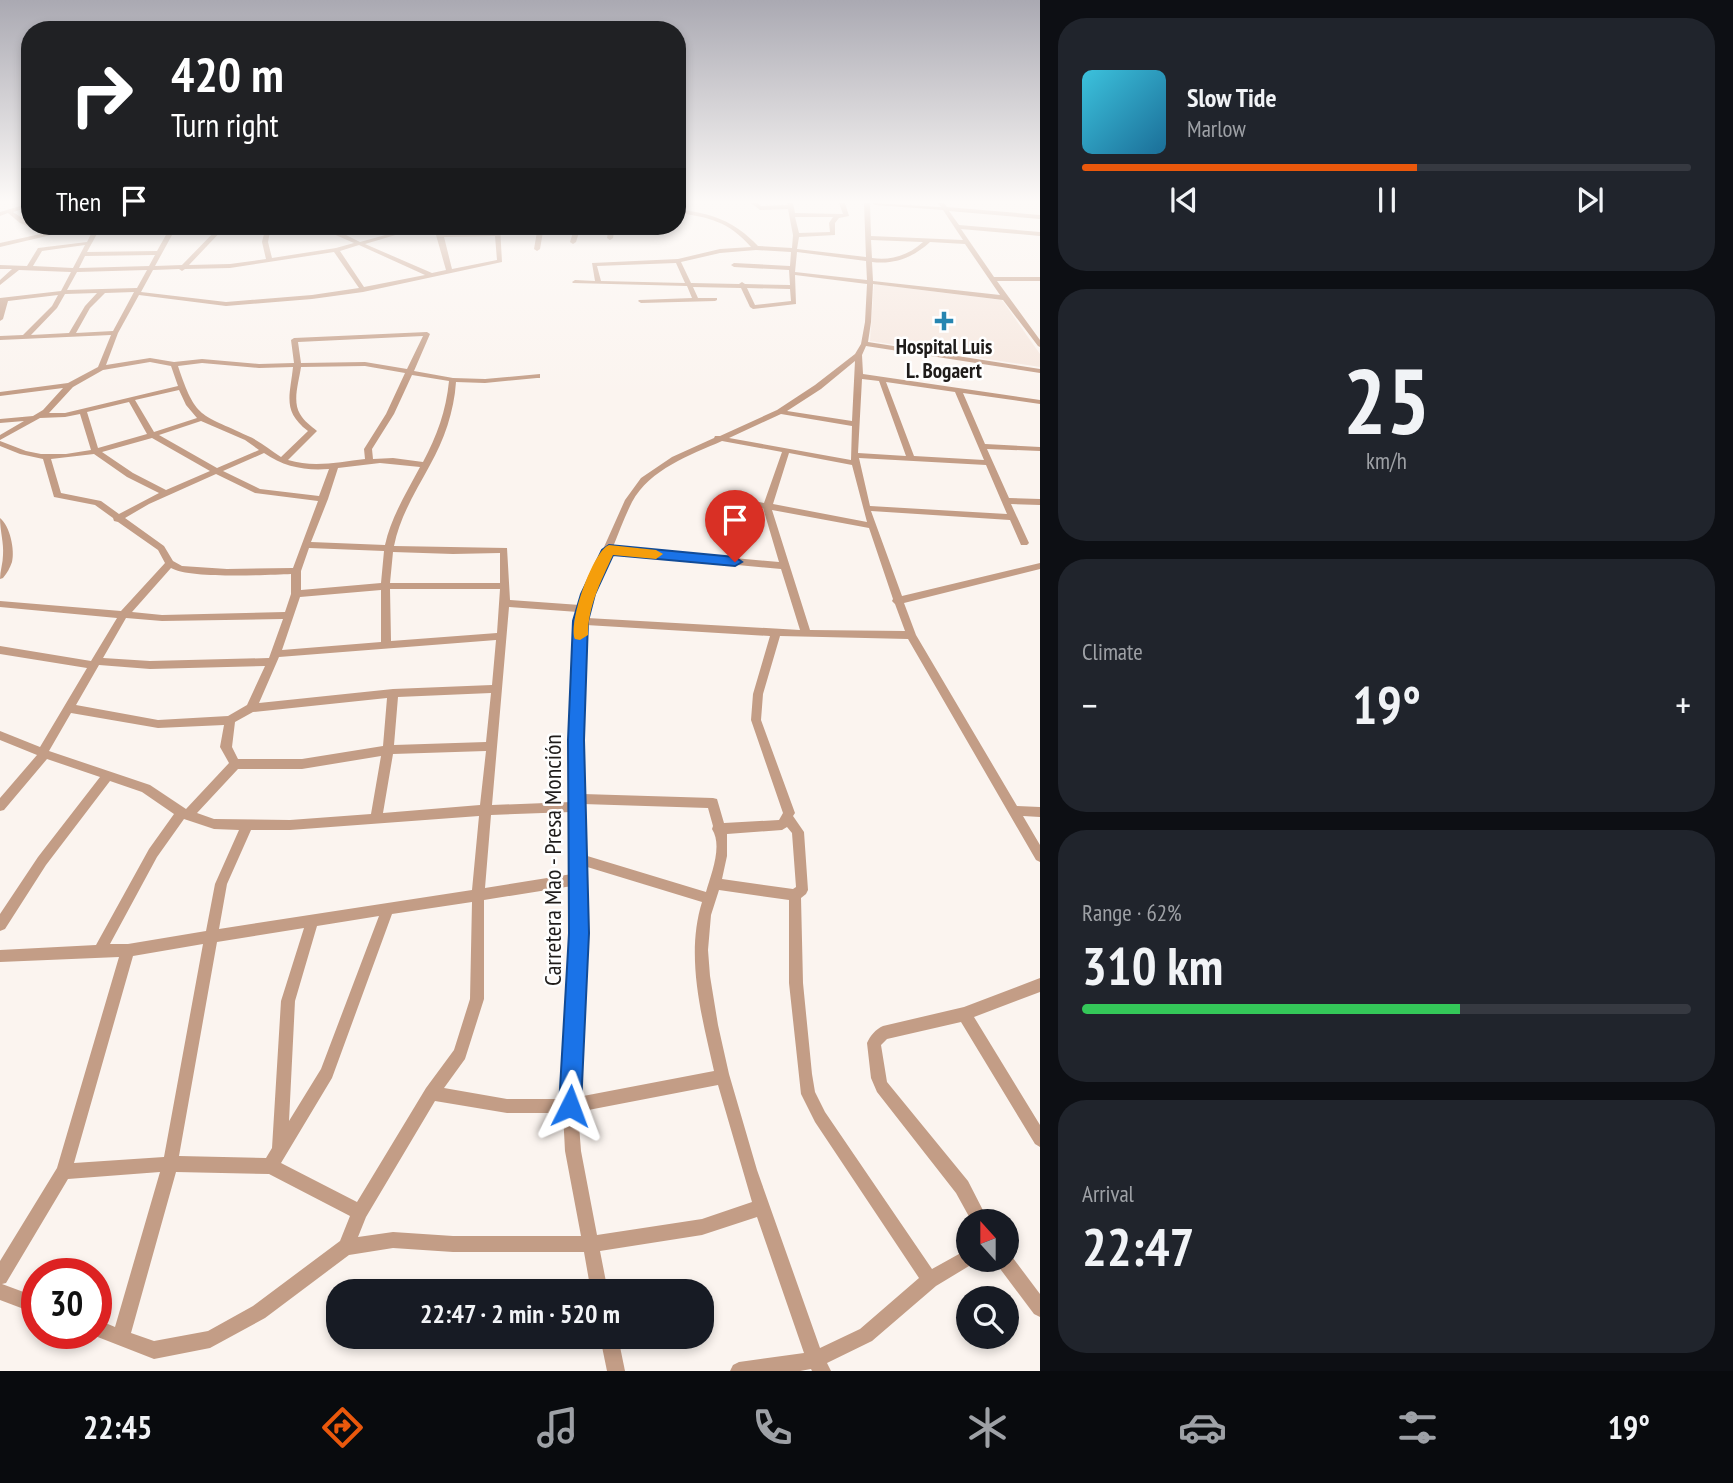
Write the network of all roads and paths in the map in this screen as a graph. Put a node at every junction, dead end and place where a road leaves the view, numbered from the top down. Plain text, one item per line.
1 (0, 267) edge
2 (77, 267) edge
3 (202, 267) edge
4 (347, 267) edge
5 (413, 267) edge
6 (448, 267) edge
7 (470, 267) edge
8 (595, 267) edge
9 (637, 267) edge
10 (681, 267) edge
11 (753, 267) edge
12 (792, 267) edge
13 (869, 267) edge
14 (984, 267) edge
15 (18, 268) junction
16 (28, 269) joint
17 (151, 269) junction
18 (182, 269) joint
19 (75, 270) junction
20 (449, 271) junction
21 (792, 271) junction
22 (431, 275) junction
23 (992, 279) junction
24 (1040, 279) edge
25 (575, 282) dead end
26 (598, 282) junction
27 (870, 282) junction
28 (643, 283) junction
29 (0, 284) edge
30 (688, 284) junction
31 (742, 284) junction
32 (792, 287) junction
33 (104, 290) junction
34 (363, 290) junction
35 (138, 291) junction
36 (62, 293) junction
37 (1005, 298) junction
38 (3, 299) edge
39 (715, 299) dead end
40 (696, 300) junction
41 (0, 319) edge
42 (115, 333) junction
43 (71, 335) junction
44 (25, 337) junction
45 (0, 338) edge
46 (1040, 345) edge
47 (861, 349) junction
48 (174, 364) junction
49 (298, 366) junction
50 (101, 368) junction
51 (1040, 371) edge
52 (407, 374) junction
53 (537, 376) dead end
54 (859, 376) junction
55 (453, 380) junction
56 (882, 380) junction
57 (70, 384) junction
58 (181, 387) junction
59 (958, 390) junction
60 (0, 394) edge
61 (130, 398) junction
62 (1040, 402) edge
63 (83, 411) junction
64 (780, 412) junction
65 (38, 417) junction
66 (200, 419) junction
67 (0, 421) edge
68 (856, 424) junction
69 (152, 434) junction
70 (718, 438) junction
71 (0, 440) edge
72 (982, 446) junction
73 (1040, 449) edge
74 (265, 450) junction
75 (95, 451) junction
76 (786, 451) junction
77 (46, 457) junction
78 (911, 458) junction
79 (855, 459) junction
80 (282, 461) junction
81 (369, 461) junction
82 (989, 463) junction
83 (426, 465) junction
84 (334, 468) junction
85 (216, 471) junction
86 (166, 494) junction
87 (725, 498) dead end
88 (324, 499) junction
89 (1006, 501) junction
90 (1040, 502) edge
91 (767, 508) junction
92 (866, 508) junction
93 (1013, 517) junction
94 (117, 519) junction
95 (0, 521) edge
96 (873, 526) junction
97 (1024, 543) dead end
98 (306, 545) junction
99 (388, 548) junction
100 (609, 550) junction
101 (170, 563) junction
102 (786, 566) junction
103 (1040, 566) edge
104 (296, 571) junction
105 (0, 576) edge
106 (384, 586) junction
107 (505, 586) junction
108 (296, 594) junction
109 (897, 601) junction
110 (505, 603) junction
111 (0, 604) edge
112 (124, 614) junction
113 (289, 615) junction
114 (582, 615) junction
115 (776, 632) junction
116 (806, 634) junction
117 (911, 635) junction
118 (501, 636) junction
119 (386, 645) junction
120 (0, 650) edge
121 (274, 658) junction
122 (95, 663) junction
123 (496, 689) junction
124 (393, 693) junction
125 (68, 708) junction
126 (251, 708) junction
127 (230, 720) junction
128 (0, 735) edge
129 (492, 746) junction
130 (388, 750) junction
131 (44, 753) junction
132 (236, 764) junction
133 (108, 775) junction
134 (577, 803) junction
135 (0, 806) edge
136 (485, 810) junction
137 (1014, 811) junction
138 (1040, 812) edge
139 (185, 814) junction
140 (376, 817) junction
141 (788, 818) junction
142 (247, 824) junction
143 (718, 829) junction
144 (1040, 856) edge
145 (578, 859) junction
146 (578, 879) junction
147 (716, 884) junction
148 (478, 894) junction
149 (795, 895) junction
150 (710, 899) junction
151 (388, 909) junction
152 (312, 922) junction
153 (0, 925) edge
154 (212, 937) junction
155 (128, 950) junction
156 (99, 952) junction
157 (0, 956) edge
158 (1040, 985) edge
159 (964, 1014) junction
160 (721, 1077) junction
161 (431, 1093) junction
162 (570, 1106) junction
163 (1040, 1139) edge
164 (275, 1160) junction
165 (170, 1164) junction
166 (64, 1171) junction
167 (762, 1207) junction
168 (974, 1209) edge
169 (360, 1212) junction
170 (590, 1244) junction
171 (346, 1247) junction
172 (956, 1264) edge
173 (1013, 1272) edge
174 (0, 1277) edge
175 (597, 1279) edge
176 (930, 1280) junction
177 (0, 1292) edge
178 (21, 1300) edge
179 (1040, 1308) edge
180 (112, 1334) edge
181 (121, 1338) junction
182 (611, 1349) edge
183 (818, 1365) edge
184 (616, 1371) edge
185 (739, 1371) edge

1 - 15 street
2 - 19 street
3 - 18 street
4 - 34 street
5 - 22 street
6 - 20 street
7 - 20 street
8 - 26 street
9 - 28 street
10 - 30 street
11 - 21 street
12 - 21 street
13 - 27 street
14 - 23 street
15 - 16 street
15 - 29 street
16 - 19 street
17 - 18 street
17 - 19 street
17 - 35 street
19 - 36 street
20 - 22 street
21 - 27 street
21 - 32 street
22 - 34 street
23 - 24 street
23 - 37 street
25 - 26 street
26 - 28 street
27 - 37 street
27 - 47 street
28 - 30 street
28 - 40 street
30 - 31 street
30 - 40 street
31 - 32 street
31 - 32 street
33 - 35 street
33 - 36 street
33 - 43 street
34 - 35 street
35 - 42 street
36 - 38 street
36 - 44 street
37 - 46 street
38 - 41 street
39 - 40 street
42 - 43 street
42 - 50 street
43 - 44 street
44 - 45 street
47 - 51 street
47 - 54 street
47 - 64 street, Carretera Mao - Presa Monción
48 - 49 street
48 - 50 street
48 - 58 street
49 - 52 street
49 - 52 street
49 - 80 street
50 - 57 street
52 - 55 street
52 - 81 street
53 - 55 street
54 - 56 street
54 - 68 street
55 - 83 street
56 - 59 street
56 - 78 street
57 - 60 street
57 - 65 street
58 - 61 street
58 - 66 street
59 - 62 street
59 - 72 street
61 - 63 street
61 - 69 street
63 - 65 street
63 - 75 street
64 - 68 street
64 - 70 street, Carretera Mao - Presa Monción
65 - 67 street
65 - 71 street
66 - 69 street
66 - 74 street
68 - 79 street
69 - 75 street
69 - 85 street
70 - 76 street
70 - 100 street, Carretera Mao - Presa Monción
71 - 77 street
72 - 73 street
72 - 82 street
74 - 80 street
74 - 85 street
75 - 77 street
75 - 86 street
76 - 79 street
76 - 91 street
77 - 94 street
78 - 79 street
78 - 82 street
79 - 92 street
80 - 84 street
81 - 83 street
81 - 84 street
82 - 89 street
83 - 99 street
84 - 88 street
85 - 86 street
85 - 88 street
86 - 94 street
87 - 91 street
88 - 98 street
89 - 90 street
89 - 93 street
91 - 96 street
91 - 102 street
92 - 93 street
92 - 96 street
93 - 97 street
94 - 101 street
95 - 105 street
96 - 109 street
98 - 99 street
98 - 104 street
99 - 106 street
99 - 107 street
100 - 102 street
100 - 114 street, Carretera Mao - Presa Monción
101 - 104 street
101 - 112 street
102 - 116 street
103 - 109 street
104 - 108 street
106 - 107 street
106 - 108 street
106 - 119 street
107 - 110 street
108 - 113 street
109 - 117 street
110 - 114 street
110 - 118 street
111 - 112 street
112 - 113 street
112 - 122 street
113 - 121 street
114 - 115 street
114 - 134 street, Carretera Mao - Presa Monción
115 - 116 street
115 - 141 street
116 - 117 street
117 - 137 street
118 - 119 street
118 - 123 street
119 - 121 street
120 - 122 street
121 - 122 street
121 - 126 street
122 - 125 street
123 - 124 street
123 - 129 street
124 - 126 street
124 - 130 street
125 - 127 street
125 - 131 street
126 - 127 street
127 - 132 street
128 - 131 street
129 - 130 street
129 - 136 street
130 - 132 street
130 - 140 street
131 - 133 street
131 - 135 street
132 - 139 street
133 - 139 street
133 - 153 street
134 - 136 street
134 - 143 street
134 - 145 street, Carretera Mao - Presa Monción
136 - 140 street
136 - 148 street
137 - 138 street
137 - 144 street
139 - 142 street
139 - 156 street
140 - 142 street
141 - 143 street
141 - 149 street
142 - 154 street
143 - 147 street
145 - 146 street, Carretera Mao - Presa Monción
145 - 150 street
146 - 148 street
146 - 162 street, Carretera Mao - Presa Monción
147 - 149 street
147 - 150 street
148 - 151 street
148 - 161 street
149 - 176 street
150 - 160 street
151 - 152 street
151 - 164 street
152 - 154 street
152 - 164 street
154 - 155 street
154 - 165 street
155 - 156 street
155 - 166 street
156 - 157 street
158 - 159 street
159 - 163 street
159 - 168 street
160 - 162 street
160 - 167 street
161 - 162 street
161 - 169 street
162 - 170 street, Carretera Mao - Presa Monción
164 - 165 street
164 - 169 street
165 - 166 street
165 - 181 street
166 - 174 street
167 - 170 street
167 - 183 street
169 - 171 street
170 - 171 street
170 - 175 street, Carretera Mao - Presa Monción
171 - 181 street
172 - 176 street
173 - 179 street
176 - 183 street
177 - 178 street
180 - 181 street
182 - 184 street
183 - 185 street

